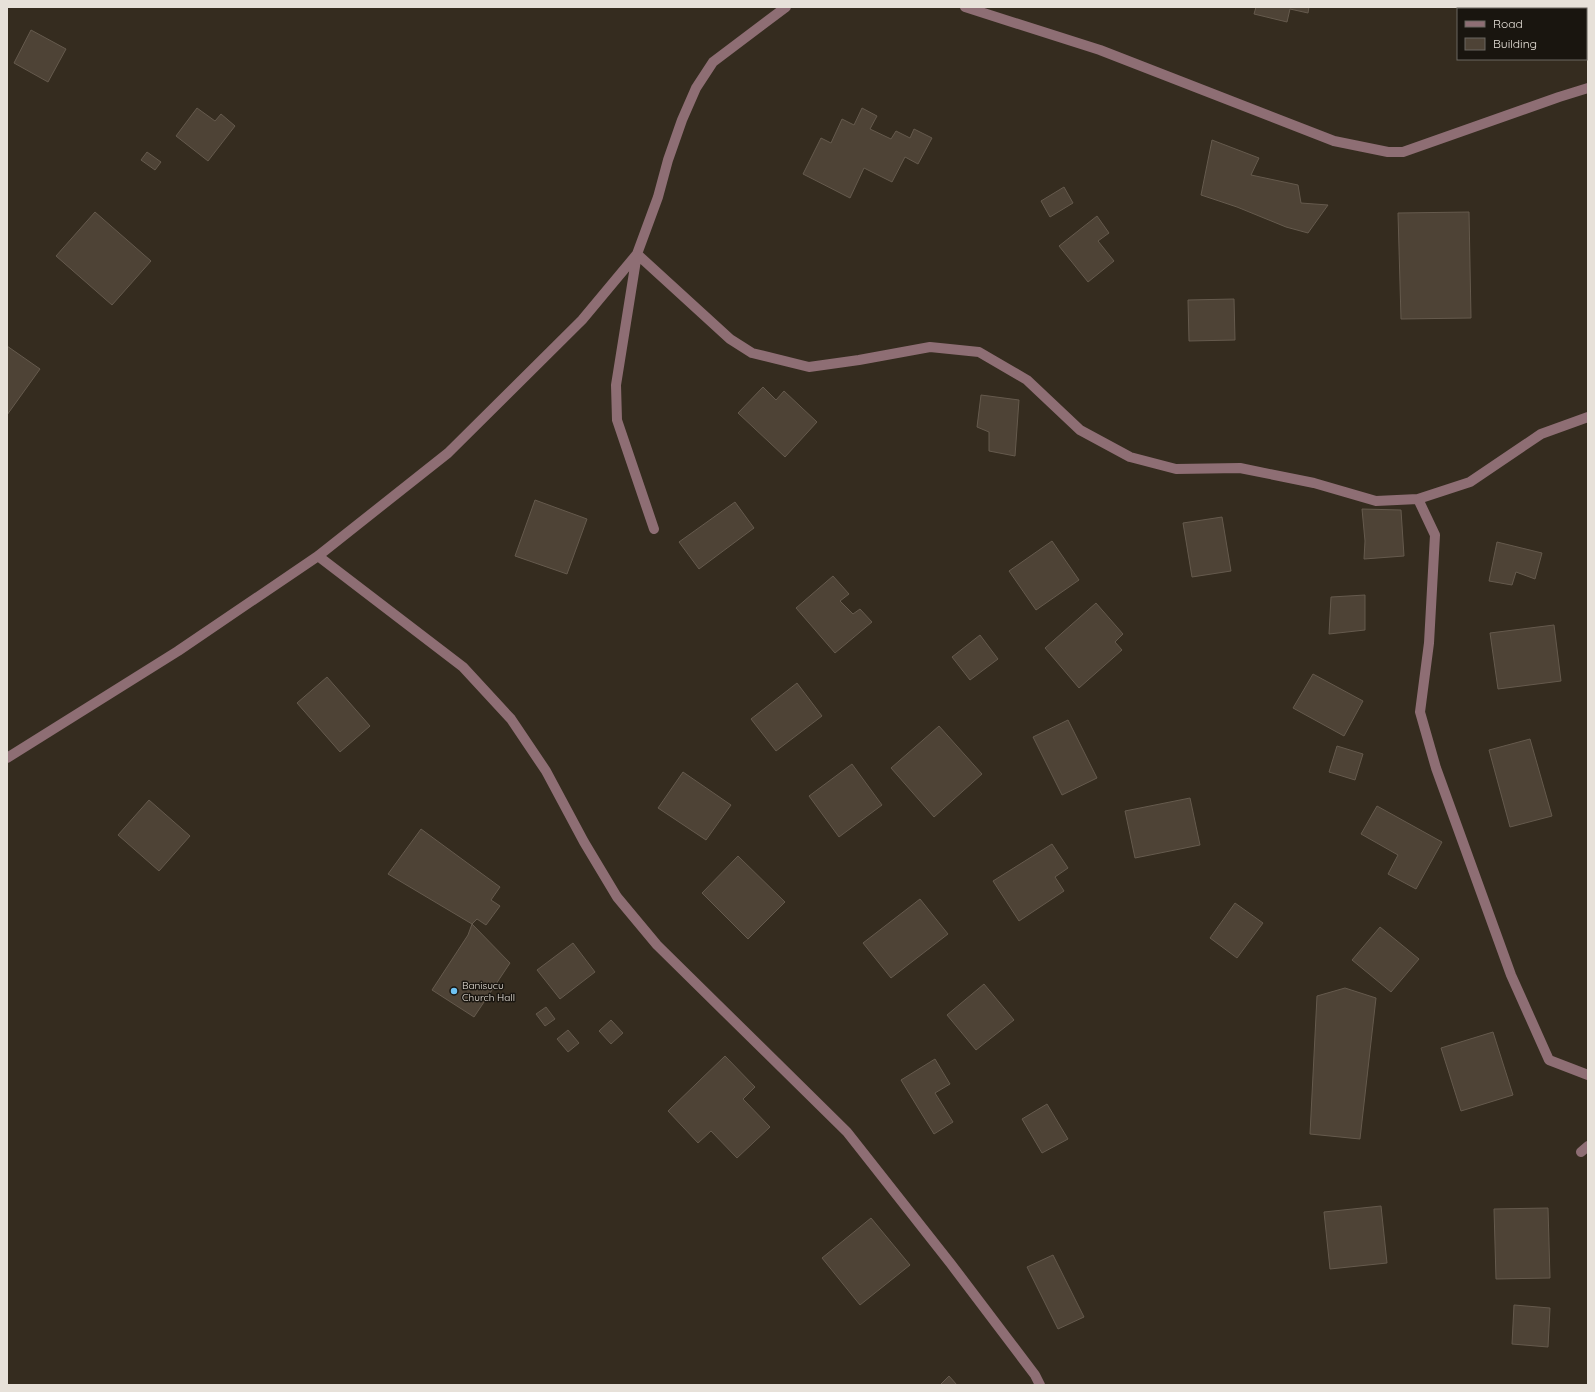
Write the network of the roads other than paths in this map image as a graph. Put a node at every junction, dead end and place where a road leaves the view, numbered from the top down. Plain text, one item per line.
1 (786, 7) edge
2 (965, 7) edge
3 (1588, 88) edge
4 (638, 254) junction
5 (1588, 417) edge
6 (1418, 499) junction
7 (654, 529) dead end
8 (318, 556) junction
9 (7, 758) edge
10 (1588, 1075) edge
11 (1040, 1385) edge

1 - 4 street
2 - 3 street
4 - 6 street
4 - 7 street
4 - 8 street
5 - 6 street
6 - 10 street
8 - 9 street
8 - 11 street

